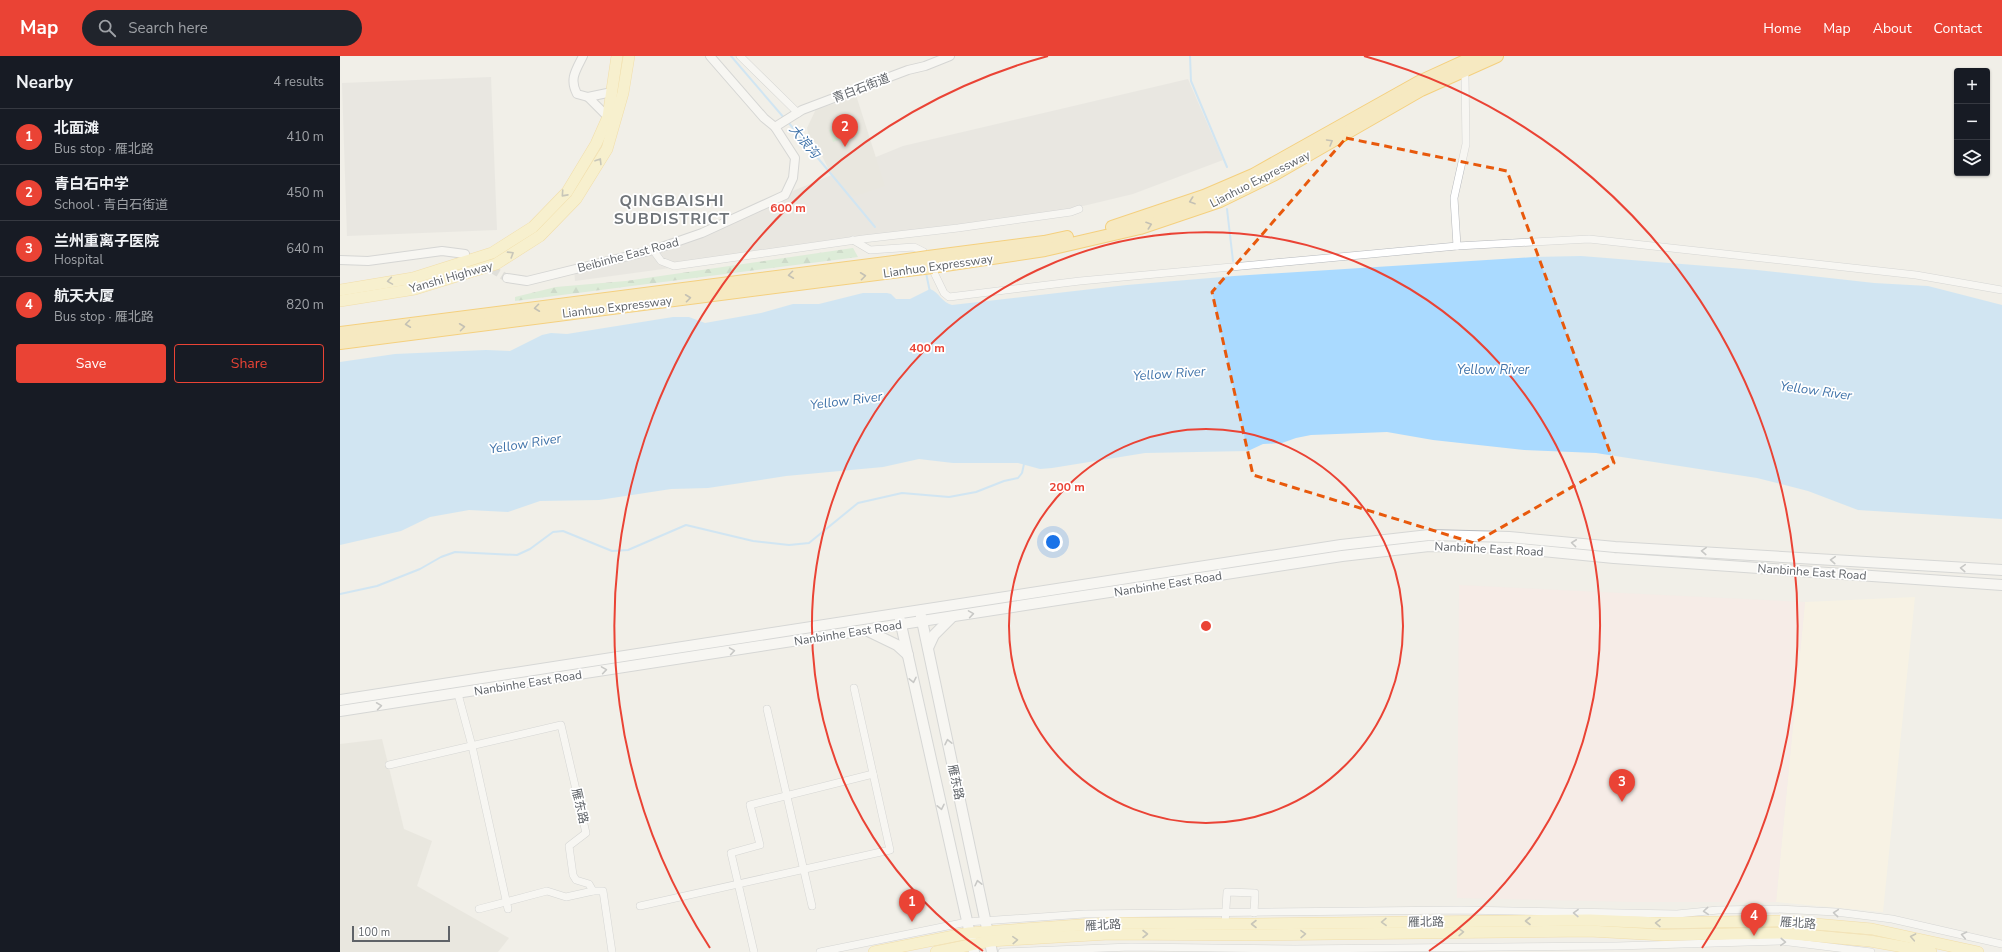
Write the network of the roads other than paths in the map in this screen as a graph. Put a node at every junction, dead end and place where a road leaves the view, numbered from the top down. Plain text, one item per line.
1 (583, 56) edge
2 (617, 56) edge
3 (629, 56) edge
4 (710, 56) edge
5 (740, 56) edge
6 (950, 56) edge
7 (1476, 56) edge
8 (1497, 56) edge
9 (1465, 76) dead end
10 (612, 92) junction
11 (588, 97) junction
12 (796, 114) junction
13 (608, 117) junction
14 (778, 125) junction
15 (1079, 209) dead end
16 (854, 240) junction
17 (1457, 246) junction
18 (653, 250) junction
19 (465, 254) tunnel mouth
20 (340, 260) edge
21 (930, 262) junction
22 (897, 266) junction
23 (507, 278) tunnel mouth
24 (340, 290) edge
25 (2002, 290) edge
26 (340, 301) edge
27 (340, 333) edge
28 (340, 342) edge
29 (1198, 568) junction
30 (2002, 570) edge
31 (1198, 580) junction
32 (2002, 585) edge
33 (920, 611) junction
34 (899, 615) junction
35 (952, 617) junction
36 (922, 622) junction
37 (901, 625) junction
38 (866, 631) junction
39 (928, 648) junction
40 (908, 655) junction
41 (429, 688) junction
42 (854, 688) dead end
43 (458, 694) junction
44 (431, 698) junction
45 (340, 700) edge
46 (767, 709) dead end
47 (340, 711) edge
48 (472, 746) junction
49 (389, 765) dead end
50 (873, 774) junction
51 (788, 795) junction
52 (805, 869) junction
53 (738, 884) junction
54 (593, 891) junction
55 (507, 905) junction
56 (640, 906) dead end
57 (812, 906) dead end
58 (479, 909) dead end
59 (1254, 913) junction
60 (1225, 919) junction
61 (990, 936) edge
62 (971, 938) edge
63 (2002, 944) edge
64 (612, 952) edge
65 (754, 952) edge
66 (820, 952) edge
67 (874, 952) edge
68 (936, 952) edge
69 (1002, 952) edge
70 (1871, 952) edge
71 (1931, 952) edge
72 (1978, 952) edge

1 - 11 street
2 - 10 main road, Yanshi Highway
26 -> 3 main road, Yanshi Highway
4 - 14 street
5 - 12 street
6 - 12 street, 青白石街道
7 -> 21 highway, Lianhuo Expressway
21 -> 8 highway, Lianhuo Expressway
9 - 17 street
10 - 11 street
10 - 13 main road, Yanshi Highway
11 - 13 street
12 - 14 street, 青白石街道
13 -> 24 main road, Yanshi Highway
14 - 18 street, Beibinhe East Road
15 - 16 street
16 - 17 street
16 - 18 street
17 - 25 street
18 - 23 street, Beibinhe East Road
19 - 20 street
21 - 22 highway, Lianhuo Expressway, bridge
22 -> 27 highway, Lianhuo Expressway
28 -> 22 highway, Lianhuo Expressway
30 -> 29 main road, Nanbinhe East Road
29 - 31 main road
29 - 33 main road, Nanbinhe East Road
31 - 32 main road, Nanbinhe East Road
35 -> 31 main road, Nanbinhe East Road
33 - 34 main road, Nanbinhe East Road
33 - 36 main road, 雁东路
34 - 37 main road, 雁东路
34 - 41 main road, Nanbinhe East Road
35 - 36 main road, Nanbinhe East Road
35 - 39 main road
36 - 37 main road, Nanbinhe East Road
36 - 39 main road, 雁东路
37 - 38 main road, Nanbinhe East Road
37 - 40 main road, 雁东路
38 - 40 main road
43 -> 38 main road, Nanbinhe East Road
61 -> 39 main road, 雁东路
40 -> 62 main road, 雁东路
41 - 44 main road
41 - 45 main road, Nanbinhe East Road
42 - 50 street
43 - 44 main road, Nanbinhe East Road
43 - 48 street
47 -> 44 main road, Nanbinhe East Road
46 - 51 street
48 - 49 street
48 - 54 street, 雁东路
48 - 55 street
50 - 51 street
50 - 52 street
51 - 52 street
51 - 53 street
52 - 53 street
52 - 57 street
53 - 56 street
53 - 65 street
54 - 55 street
54 - 64 street, 雁东路
55 - 58 street
59 - 60 street
59 - 60 street
63 -> 59 street
60 - 61 main road, 雁北路
72 -> 60 main road, 雁北路
61 - 62 main road, 雁北路
61 - 62 street
61 -> 71 main road, 雁北路
62 - 66 street
62 - 67 main road, 雁北路
62 - 68 main road, 雁北路
69 -> 70 street

